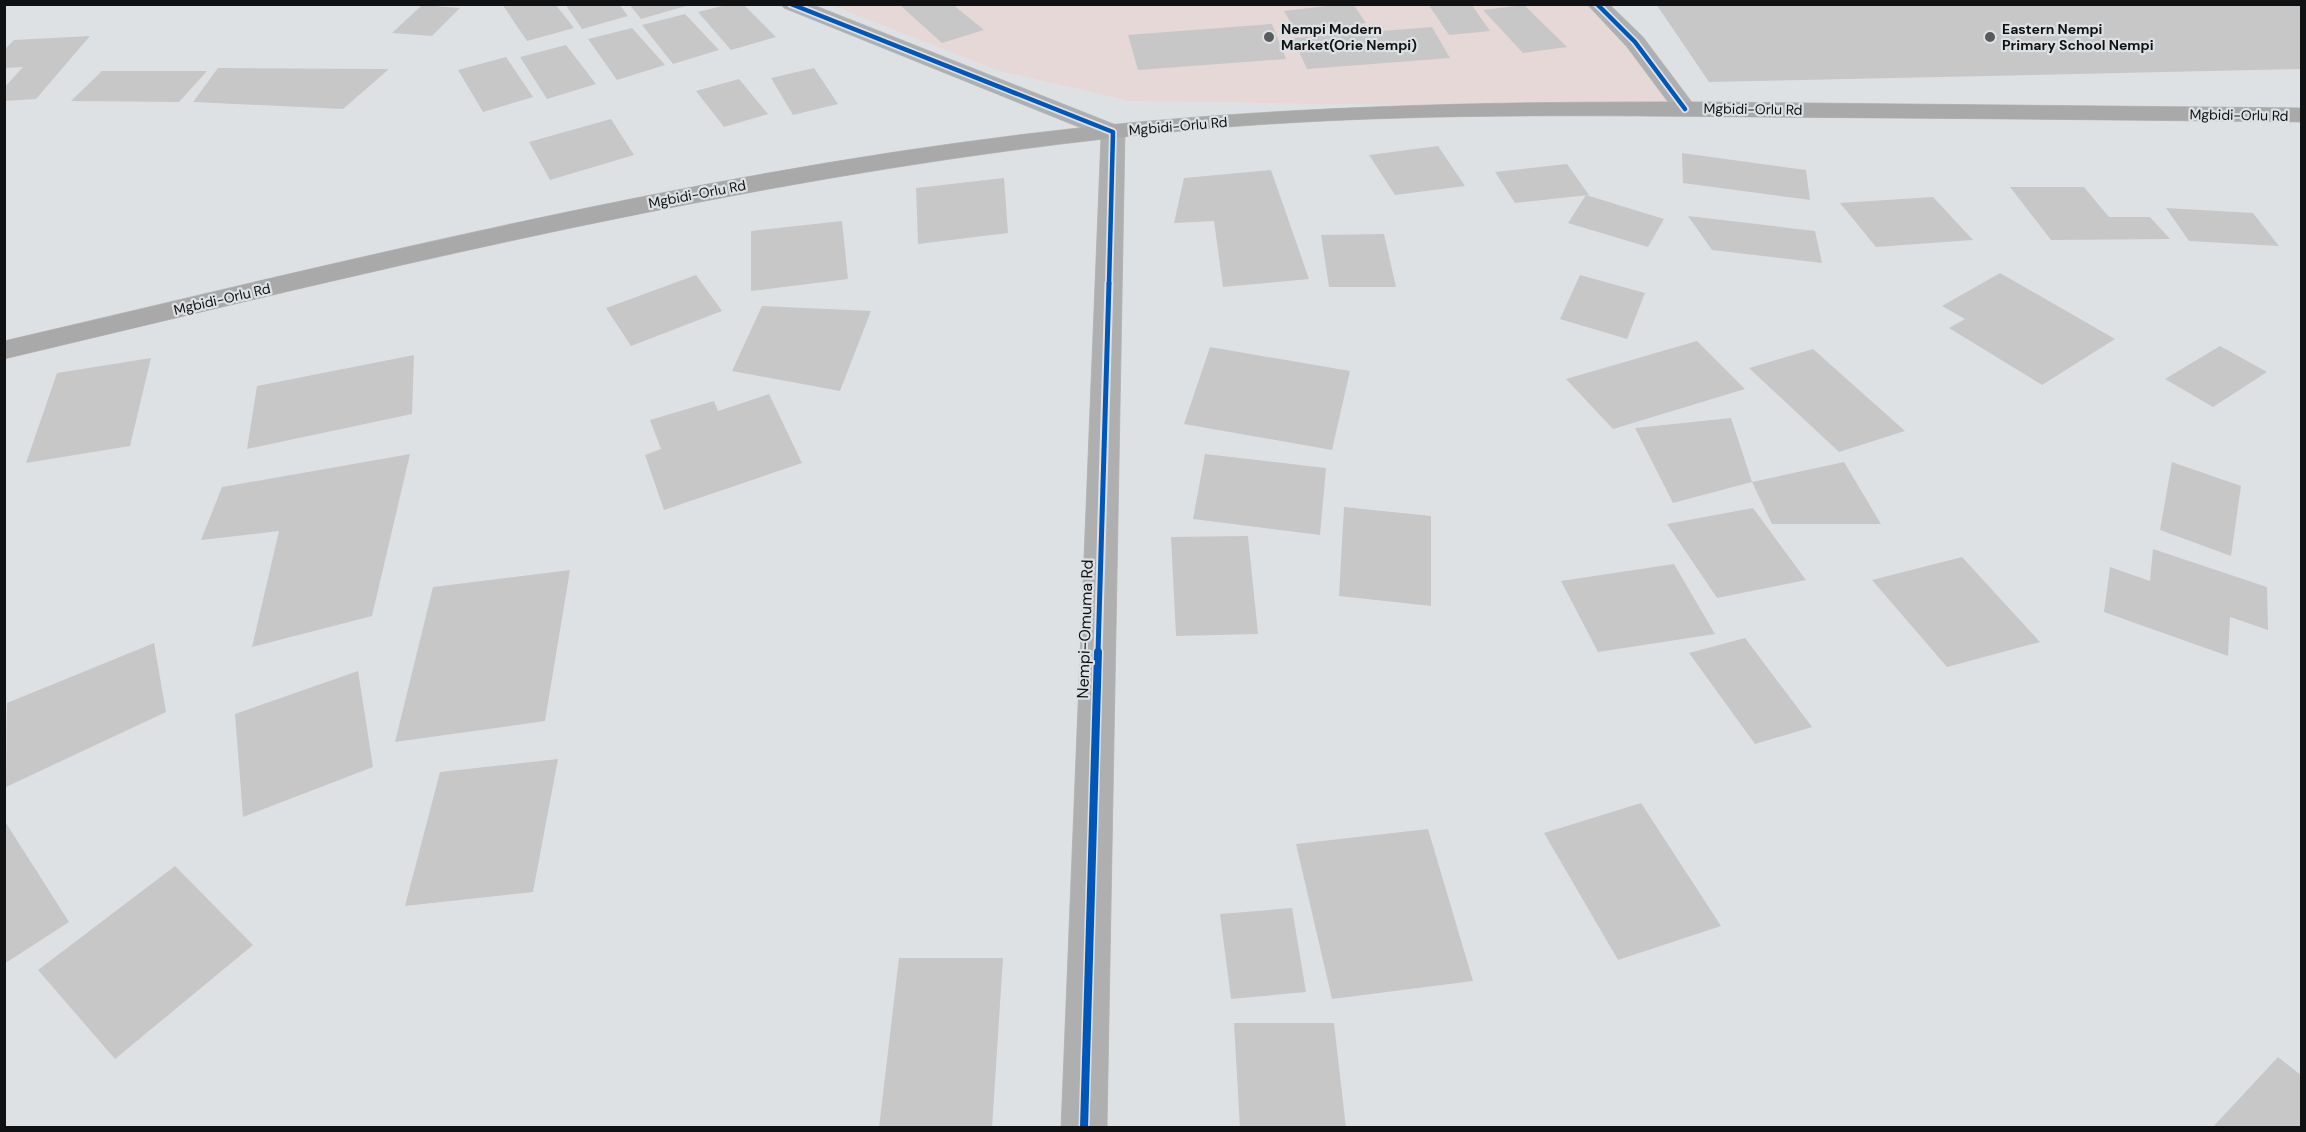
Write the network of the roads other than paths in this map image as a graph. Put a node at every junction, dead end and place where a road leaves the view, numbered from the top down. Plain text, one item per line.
1 (791, 4) edge
2 (1597, 4) edge
3 (1685, 109) junction
4 (2301, 115) edge
5 (1113, 132) junction
6 (4, 351) edge
7 (1084, 1128) edge

1 - 5 street
2 - 3 street
3 - 4 main road, Mgbidi-Orlu Rd
3 - 5 main road, Mgbidi-Orlu Rd
5 - 6 main road, Mgbidi-Orlu Rd
5 - 7 street, Nempi-Omuma Rd

